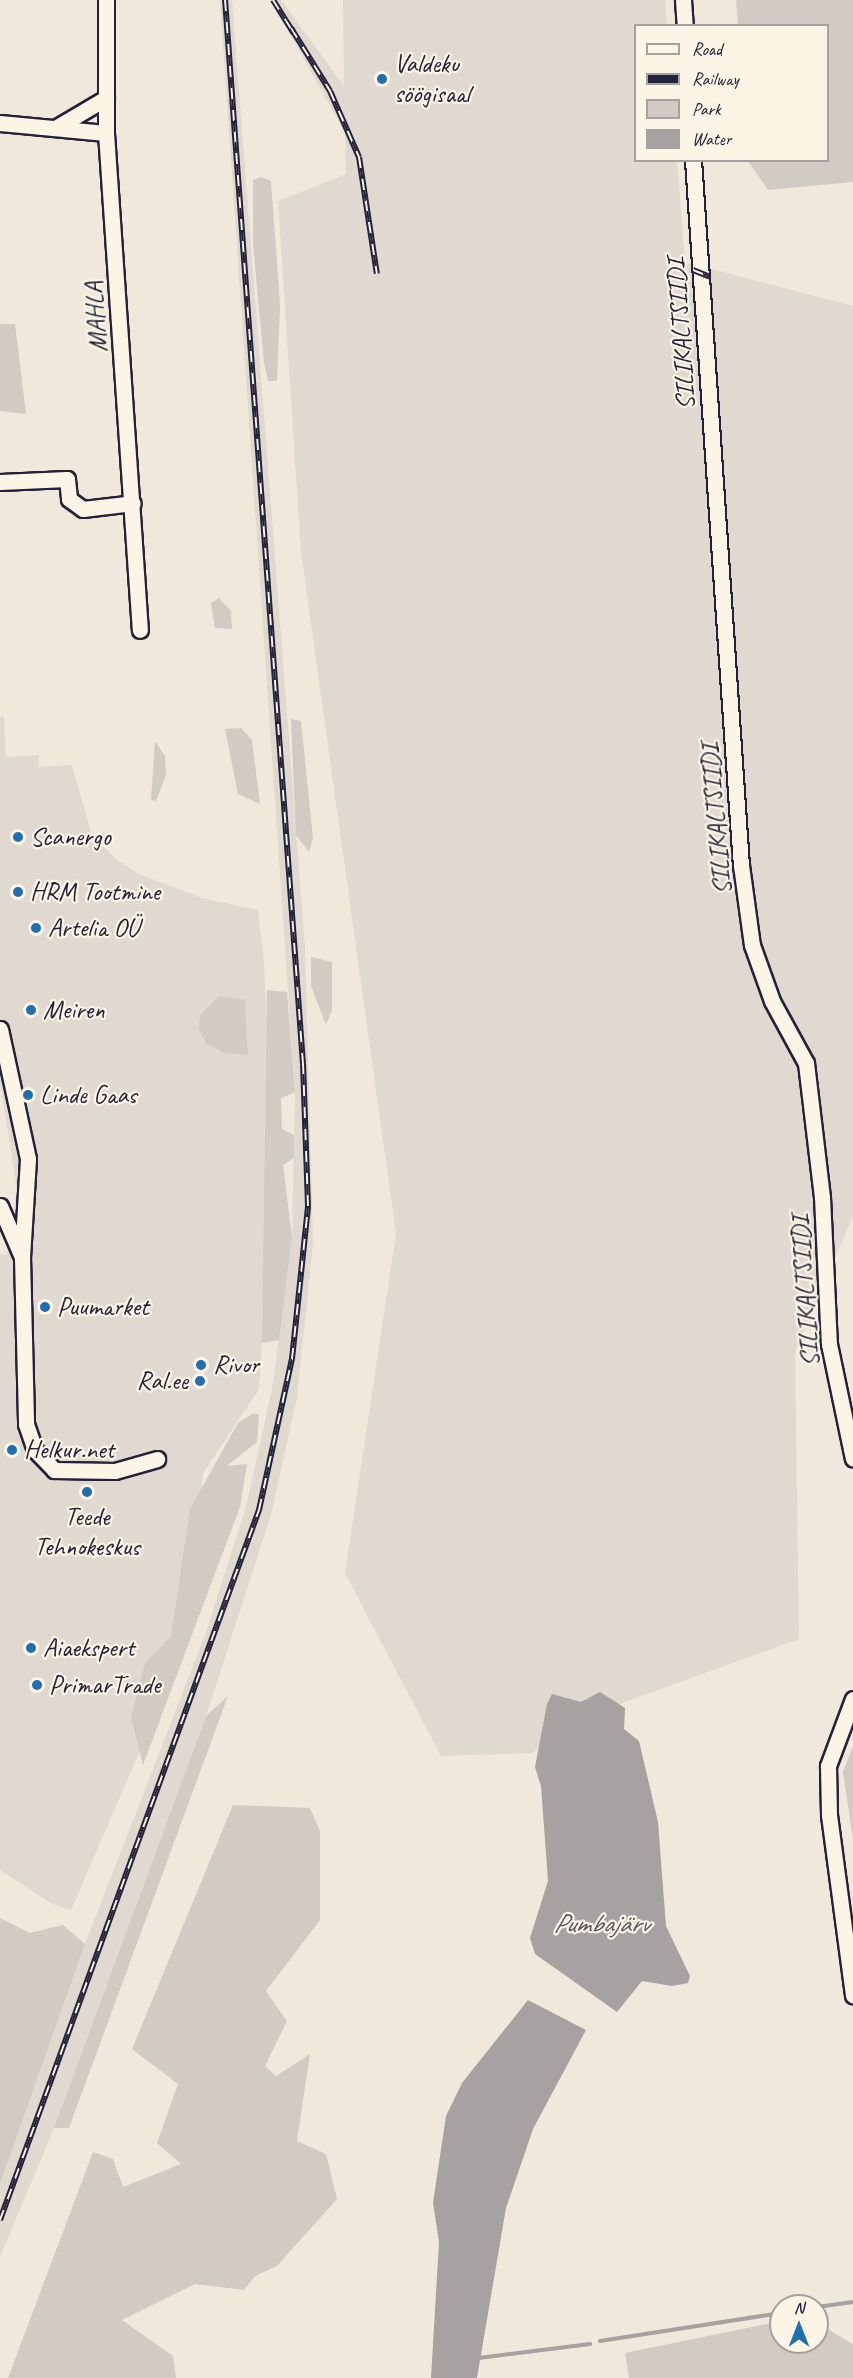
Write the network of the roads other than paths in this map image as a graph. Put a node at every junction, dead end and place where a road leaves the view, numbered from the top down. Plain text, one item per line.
1 (106, 0) edge
2 (683, 0) edge
3 (685, 24) edge
4 (106, 99) junction
5 (0, 123) edge
6 (57, 127) junction
7 (106, 133) junction
8 (693, 162) edge
9 (0, 482) edge
10 (133, 503) junction
11 (140, 630) dead end
12 (0, 1029) edge
13 (0, 1206) edge
14 (22, 1257) junction
15 (157, 1459) dead end
16 (853, 1459) edge
17 (853, 1699) edge
18 (853, 1995) edge

1 - 4 street, MAHLA
2 - 3 street
4 - 6 street
4 - 7 street, MAHLA
5 - 6 street
6 - 7 street
7 - 10 street, MAHLA
8 - 16 street, SILIKALTSIIDI
9 - 10 street
10 - 11 street, MAHLA
12 - 14 street
13 - 14 street
14 - 15 street
17 - 18 street

